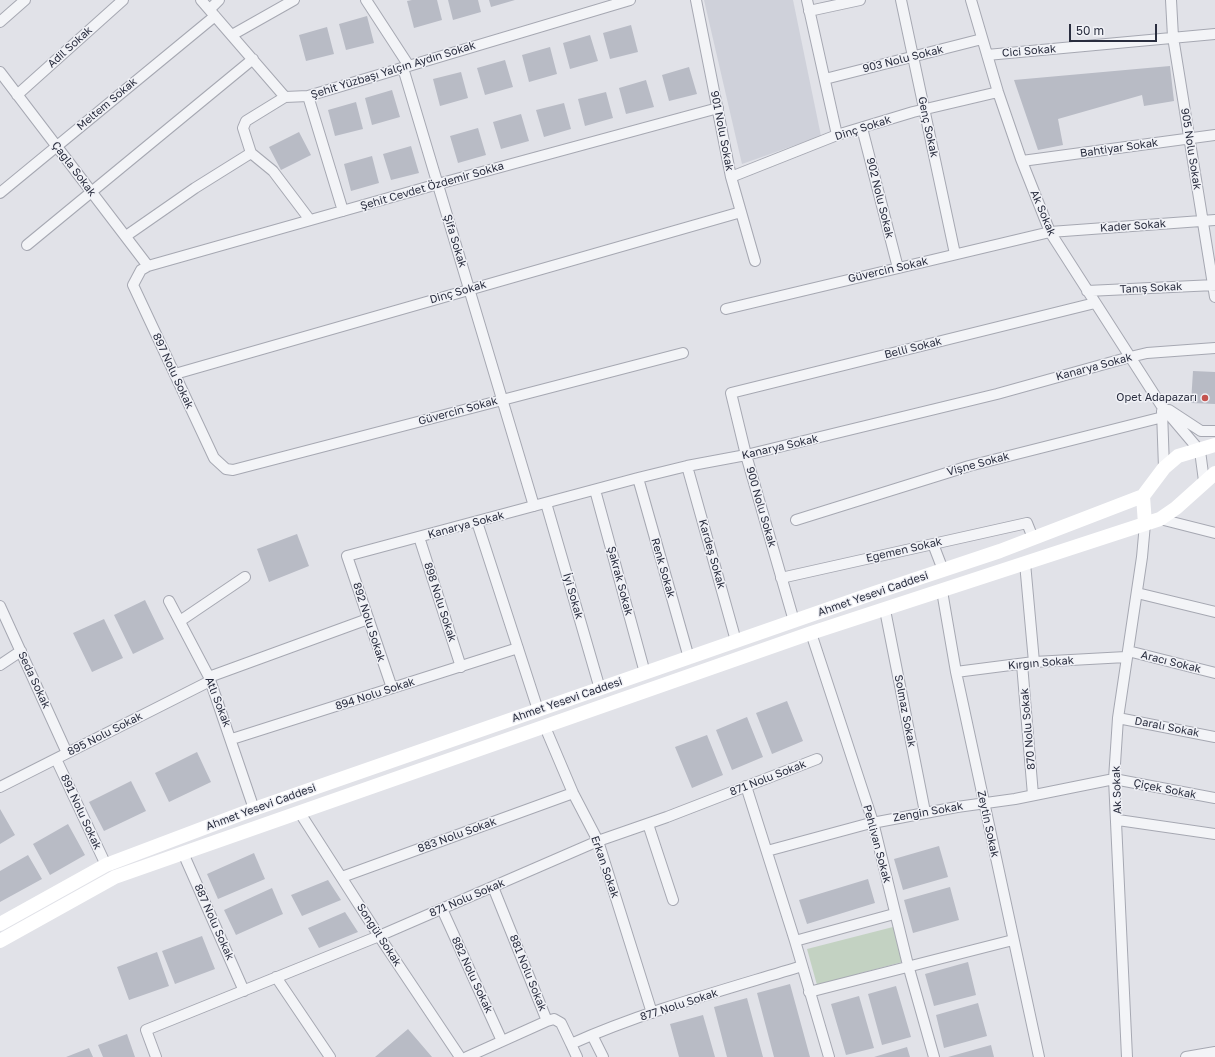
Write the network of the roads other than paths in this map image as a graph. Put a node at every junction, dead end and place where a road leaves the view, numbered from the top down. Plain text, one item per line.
1 (25, 0) edge
2 (123, 0) edge
3 (202, 0) edge
4 (219, 0) edge
5 (294, 0) edge
6 (366, 0) edge
7 (627, 0) edge
8 (696, 0) edge
9 (807, 0) edge
10 (860, 0) edge
11 (901, 0) edge
12 (971, 0) edge
13 (1171, 0) edge
14 (809, 11) junction
15 (212, 12) junction
16 (0, 22) edge
17 (1215, 34) edge
18 (232, 35) junction
19 (1173, 37) junction
20 (982, 39) junction
21 (987, 55) junction
22 (913, 57) junction
23 (252, 59) junction
24 (406, 67) junction
25 (0, 72) edge
26 (824, 79) junction
27 (998, 92) junction
28 (17, 95) junction
29 (308, 96) junction
30 (285, 97) junction
31 (718, 108) junction
32 (924, 109) junction
33 (862, 128) junction
34 (837, 135) junction
35 (1215, 135) edge
36 (1189, 138) junction
37 (57, 146) junction
38 (251, 153) junction
39 (1022, 162) junction
40 (731, 176) junction
41 (438, 184) junction
42 (92, 192) junction
43 (0, 193) edge
44 (343, 211) junction
45 (741, 212) junction
46 (310, 220) junction
47 (1203, 220) junction
48 (1215, 220) edge
49 (1050, 232) junction
50 (126, 236) junction
51 (27, 245) dead end
52 (955, 254) junction
53 (755, 261) dead end
54 (148, 266) junction
55 (898, 268) junction
56 (1214, 285) edge
57 (469, 289) junction
58 (1088, 291) junction
59 (1215, 297) edge
60 (1095, 303) junction
61 (726, 309) dead end
62 (1215, 348) edge
63 (683, 352) dead end
64 (1130, 357) junction
65 (175, 374) junction
66 (731, 393) joint
67 (502, 400) junction
68 (1160, 405) junction
69 (1163, 417) junction
70 (1215, 431) edge
71 (1215, 446) edge
72 (1200, 451) junction
73 (746, 455) junction
74 (687, 466) junction
75 (1164, 468) junction
76 (233, 470) joint
77 (1210, 477) edge
78 (638, 478) junction
79 (595, 490) junction
80 (1143, 496) junction
81 (546, 503) junction
82 (534, 506) junction
83 (1160, 519) junction
84 (796, 520) dead end
85 (477, 522) junction
86 (1145, 524) junction
87 (1215, 533) edge
88 (419, 537) junction
89 (1032, 538) junction
90 (933, 544) junction
91 (347, 556) joint
92 (1026, 563) junction
93 (943, 570) junction
94 (245, 577) dead end
95 (781, 578) junction
96 (942, 591) junction
97 (1137, 593) junction
98 (169, 601) dead end
99 (0, 606) edge
100 (885, 610) junction
101 (1215, 612) edge
102 (368, 619) junction
103 (180, 621) junction
104 (794, 621) junction
105 (810, 633) junction
106 (736, 641) junction
107 (518, 648) junction
108 (21, 651) junction
109 (1127, 654) junction
110 (689, 658) junction
111 (1034, 662) junction
112 (1022, 664) junction
113 (0, 665) edge
114 (461, 666) junction
115 (956, 672) junction
116 (645, 673) junction
117 (1215, 673) edge
118 (210, 679) junction
119 (392, 688) junction
120 (600, 689) junction
121 (538, 710) junction
122 (1118, 718) junction
123 (545, 727) junction
124 (1215, 737) edge
125 (232, 739) junction
126 (67, 753) junction
127 (56, 758) junction
128 (817, 759) dead end
129 (1114, 779) junction
130 (746, 786) junction
131 (0, 787) edge
132 (573, 793) junction
133 (1033, 795) junction
134 (1215, 798) edge
135 (984, 803) junction
136 (254, 809) junction
137 (925, 812) junction
138 (300, 813) junction
139 (1118, 820) junction
140 (873, 822) junction
141 (648, 824) junction
142 (1215, 834) edge
143 (598, 841) junction
144 (767, 851) junction
145 (183, 852) junction
146 (106, 864) junction
147 (342, 877) junction
148 (493, 887) junction
149 (673, 900) dead end
150 (442, 909) junction
151 (894, 914) junction
152 (0, 924) edge
153 (378, 936) junction
154 (1013, 940) junction
155 (0, 941) edge
156 (795, 941) junction
157 (908, 965) junction
158 (802, 966) junction
159 (276, 977) junction
160 (244, 990) junction
161 (809, 992) junction
162 (652, 1013) junction
163 (547, 1021) junction
164 (592, 1035) junction
165 (502, 1041) junction
166 (571, 1044) junction
167 (1215, 1052) edge
168 (156, 1057) edge
169 (330, 1057) edge
170 (460, 1057) edge
171 (467, 1057) edge
172 (577, 1057) edge
173 (603, 1057) edge
174 (829, 1057) edge
175 (934, 1057) edge
176 (1038, 1057) edge
177 (1127, 1057) edge
178 (1186, 1057) edge

1 - 16 street
2 - 28 street, Adil Sokak
3 - 15 street
4 - 15 street, Meltem Sokak
5 - 18 street
6 - 24 street, Şifa Sokak
7 - 24 street, Şehit Yüzbaşı Yalçın Aydın Sokak
8 - 31 street, 901 Nolu Sokak
9 - 14 street
10 - 14 street
11 - 22 street, Genç Sokak
12 - 20 street, Ak Sokak
13 - 19 street, 905 Nolu Sokak
14 - 26 street
15 - 18 street
15 - 37 street, Meltem Sokak
17 - 19 street, Cici Sokak
18 - 23 street
19 - 21 street, Cici Sokak
19 - 36 street, 905 Nolu Sokak
20 - 21 street, Ak Sokak
20 - 22 street, 903 Nolu Sokak
21 - 27 street, Ak Sokak
22 - 26 street, 903 Nolu Sokak
22 - 32 street, Genç Sokak
23 - 30 street
23 - 42 street
24 - 29 street, Şehit Yüzbaşı Yalçın Aydın Sokak
24 - 41 street, Şifa Sokak
25 - 28 street, Çağla Sokak
26 - 34 street
27 - 32 street, Dinç Sokak
27 - 39 street, Ak Sokak
28 - 37 street, Çağla Sokak
29 - 30 street, Şehit Yüzbaşı Yalçın Aydın Sokak
29 - 44 street
30 - 38 street, Şehit Yüzbaşı Yalçın Aydın Sokak
31 - 40 street, 901 Nolu Sokak
31 - 41 street, Şehit Cevdet Özdemir Sokka
32 - 33 street, Dinç Sokak
32 - 52 street, Genç Sokak
33 - 34 street, Dinç Sokak
33 - 55 street, 902 Nolu Sokak
34 - 40 street, Dinç Sokak
35 - 36 street, Bahtiyar Sokak
36 - 39 street, Bahtiyar Sokak
36 - 47 street, 905 Nolu Sokak
37 - 42 street, Çağla Sokak
37 - 43 street, Meltem Sokak
38 - 46 street
38 - 50 street
39 - 49 street, Ak Sokak
40 - 45 street, 901 Nolu Sokak
41 - 44 street, Şehit Cevdet Özdemir Sokka
41 - 57 street, Şifa Sokak
42 - 50 street, Çağla Sokak
42 - 51 street
44 - 46 street, Şehit Cevdet Özdemir Sokka
45 - 53 street, 901 Nolu Sokak
45 - 57 street, Dinç Sokak
46 - 54 street, Şehit Cevdet Özdemir Sokka
47 - 48 street, Kader Sokak
47 - 49 street, Kader Sokak
47 - 56 street, 905 Nolu Sokak
49 - 52 street, Güvercin Sokak
49 - 58 street, Ak Sokak
50 - 54 street, Çağla Sokak
52 - 55 street, Güvercin Sokak
54 - 65 street, 897 Nolu Sokak
55 - 61 street, Güvercin Sokak
56 - 58 street, Tanış Sokak
56 - 59 street, 905 Nolu Sokak
57 - 65 street, Dinç Sokak
57 - 67 street, Şifa Sokak
58 - 60 street, Ak Sokak
60 - 64 street, Ak Sokak
60 - 66 street, Belli Sokak
62 - 64 street, Kanarya Sokak
63 - 67 street, Güvercin Sokak
64 - 68 street, Ak Sokak
64 - 73 street, Kanarya Sokak
65 - 76 street, 897 Nolu Sokak
66 - 73 street, 900 Nolu Sokak
67 - 76 street, Güvercin Sokak
67 - 82 street, Şifa Sokak
68 - 69 street
68 - 70 street
68 - 72 street
69 - 75 street
69 - 84 street, Vişne Sokak
71 - 72 main road
72 - 75 main road
72 - 77 street
73 - 74 street, Kanarya Sokak
73 - 95 street, 900 Nolu Sokak
74 - 78 street, Kanarya Sokak
74 - 106 street, Kardeş Sokak
75 - 80 main road
77 - 83 main road, Ahmet Yesevi Caddesi
78 - 79 street, Kanarya Sokak
78 - 110 street, Renk Sokak
79 - 81 street, Kanarya Sokak
79 - 116 street, Şakrak Sokak
80 - 86 main road
80 - 89 main road, Ahmet Yesevi Caddesi
81 - 82 street, Kanarya Sokak
81 - 120 street, İyi Sokak
82 - 85 street, Kanarya Sokak
83 - 86 main road, Ahmet Yesevi Caddesi
83 - 87 street
85 - 88 street, Kanarya Sokak
85 - 107 street
86 - 92 main road, Ahmet Yesevi Caddesi
86 - 97 street, Ak Sokak
88 - 91 street, Kanarya Sokak
88 - 114 street, 898 Nolu Sokak
89 - 90 street, Egemen Sokak
89 - 93 main road, Ahmet Yesevi Caddesi
90 - 93 street
90 - 95 street, Egemen Sokak
91 - 102 street, 892 Nolu Sokak
92 - 96 main road, Ahmet Yesevi Caddesi
92 - 111 street
93 - 104 main road, Ahmet Yesevi Caddesi
94 - 103 street
95 - 104 street, 900 Nolu Sokak
96 - 100 main road, Ahmet Yesevi Caddesi
96 - 115 street, Zeytin Sokak
97 - 101 street
97 - 109 street, Ak Sokak
98 - 103 street, Atlı Sokak
99 - 108 street, Seda Sokak
100 - 105 main road, Ahmet Yesevi Caddesi
100 - 137 street, Solmaz Sokak
102 - 118 street, 895 Nolu Sokak
102 - 119 street, 892 Nolu Sokak
103 - 118 street, Atlı Sokak
104 - 106 main road, Ahmet Yesevi Caddesi
105 - 123 main road, Ahmet Yesevi Caddesi
105 - 140 street, Pehlivan Sokak
106 - 110 main road, Ahmet Yesevi Caddesi
107 - 114 street, 894 Nolu Sokak
107 - 121 street
108 - 113 street
108 - 126 street, Seda Sokak
109 - 111 street, Kırgın Sokak
109 - 117 street, Aracı Sokak
109 - 122 street, Ak Sokak
110 - 116 main road, Ahmet Yesevi Caddesi
111 - 112 street, Kırgın Sokak
112 - 115 street, Kırgın Sokak
112 - 133 street, 870 Nolu Sokak
114 - 119 street, 894 Nolu Sokak
115 - 135 street, Zeytin Sokak
116 - 120 main road, Ahmet Yesevi Caddesi
118 - 125 street, Atlı Sokak
118 - 126 street, 895 Nolu Sokak
119 - 125 street, 894 Nolu Sokak
120 - 121 main road, Ahmet Yesevi Caddesi
121 - 136 main road, Ahmet Yesevi Caddesi
122 - 124 street, Daralı Sokak
122 - 129 street, Ak Sokak
123 - 132 street, Erkan Sokak
123 - 138 main road, Ahmet Yesevi Caddesi
125 - 136 street, Atlı Sokak
126 - 127 street, 895 Nolu Sokak
127 - 131 street, 895 Nolu Sokak
127 - 146 street, 891 Nolu Sokak
128 - 130 street, 871 Nolu Sokak
129 - 133 street, Zengin Sokak
129 - 134 street, Çiçek Sokak
129 - 139 street, Ak Sokak
130 - 141 street, 871 Nolu Sokak
130 - 144 street
132 - 143 street, Erkan Sokak
132 - 147 street, 883 Nolu Sokak
133 - 135 street, Zengin Sokak
135 - 137 street, Zengin Sokak
135 - 154 street, Zeytin Sokak
136 - 146 main road, Ahmet Yesevi Caddesi
137 - 140 street, Zengin Sokak
138 - 145 main road, Ahmet Yesevi Caddesi
138 - 147 street, Songül Sokak
139 - 142 street
139 - 177 street, Ak Sokak
140 - 144 street, Zengin Sokak
140 - 151 street, Pehlivan Sokak
141 - 143 street, 871 Nolu Sokak
141 - 149 street
143 - 148 street, 871 Nolu Sokak
143 - 162 street, Erkan Sokak
144 - 156 street
145 - 155 main road, Ahmet Yesevi Caddesi
145 - 160 street, 887 Nolu Sokak
146 - 152 main road, Ahmet Yesevi Caddesi
147 - 153 street, Songül Sokak
148 - 150 street, 871 Nolu Sokak
148 - 163 street, 881 Nolu Sokak
150 - 153 street, 871 Nolu Sokak
150 - 165 street, 882 Nolu Sokak
151 - 156 street
151 - 157 street, Pehlivan Sokak
153 - 159 street, 871 Nolu Sokak
153 - 170 street, Songül Sokak
154 - 157 street
154 - 176 street, Zeytin Sokak
156 - 158 street
157 - 161 street
157 - 175 street, Pehlivan Sokak
158 - 161 street
158 - 162 street, 877 Nolu Sokak
159 - 160 street, 871 Nolu Sokak
159 - 169 street
160 - 168 street, 871 Nolu Sokak
161 - 174 street
162 - 164 street, 877 Nolu Sokak
163 - 165 street, 881 Nolu Sokak
163 - 166 street
164 - 166 street, 877 Nolu Sokak
164 - 173 street
165 - 171 street, 881 Nolu Sokak
166 - 172 street
167 - 178 street

